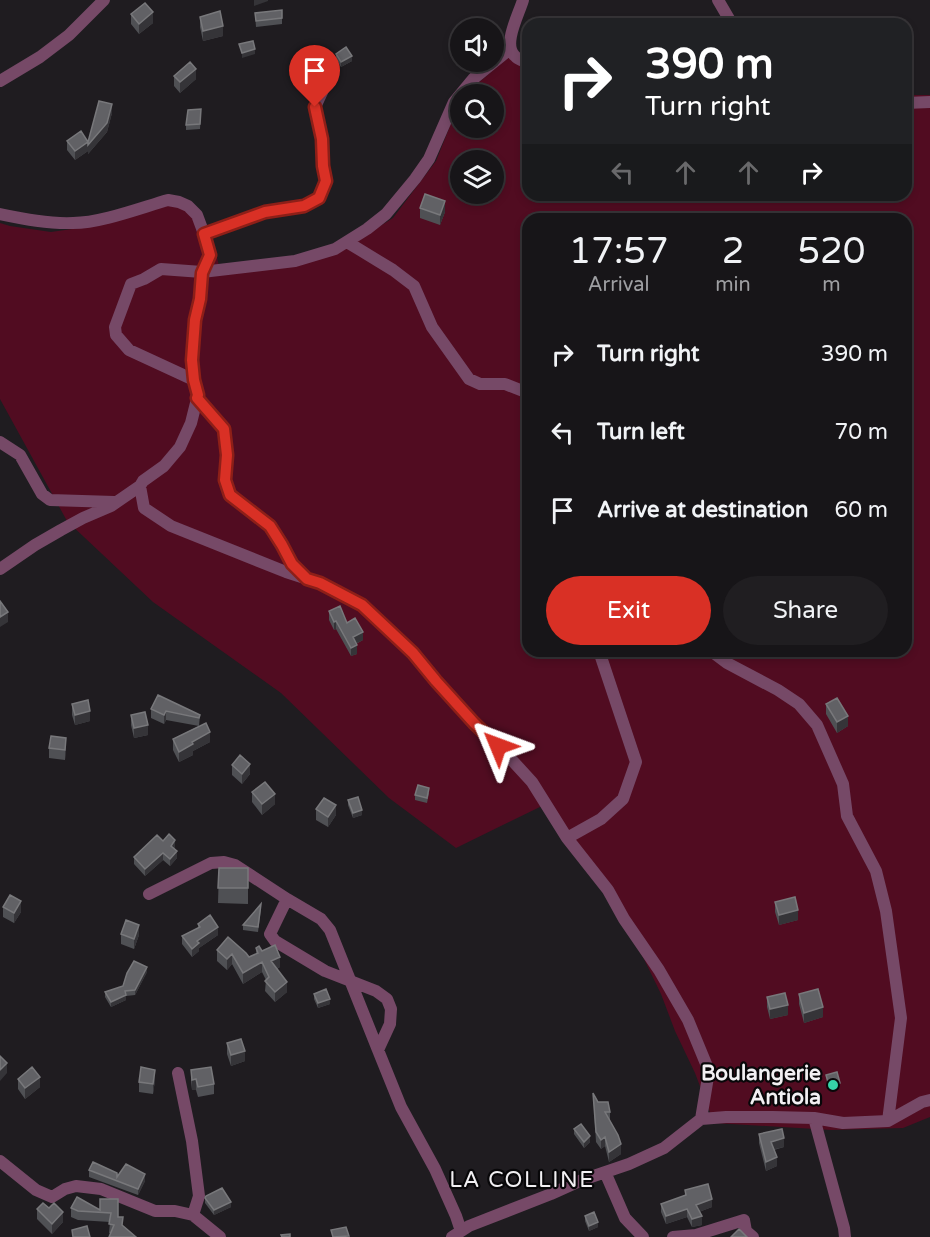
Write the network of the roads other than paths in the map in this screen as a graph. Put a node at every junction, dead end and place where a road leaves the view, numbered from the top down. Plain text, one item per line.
1 (104, 0) edge
2 (523, 0) edge
3 (718, 0) edge
4 (728, 18) edge
5 (510, 49) junction
6 (522, 60) edge
7 (327, 74) dead end
8 (0, 81) edge
9 (930, 102) edge
10 (912, 103) edge
11 (0, 214) edge
12 (204, 234) junction
13 (347, 242) junction
14 (202, 273) junction
15 (194, 380) junction
16 (522, 391) edge
17 (197, 398) junction
18 (0, 442) edge
19 (140, 486) junction
20 (116, 502) junction
21 (0, 569) edge
22 (307, 579) junction
23 (601, 657) edge
24 (719, 657) edge
25 (567, 838) junction
26 (149, 894) dead end
27 (287, 899) junction
28 (351, 982) junction
29 (378, 1050) junction
30 (178, 1073) dead end
31 (930, 1100) edge
32 (814, 1118) junction
33 (701, 1119) junction
34 (888, 1121) junction
35 (0, 1161) edge
36 (605, 1172) junction
37 (193, 1215) junction
38 (456, 1234) edge
39 (220, 1237) edge
40 (643, 1237) edge
41 (673, 1237) edge
42 (753, 1237) edge
43 (845, 1237) edge

1 - 8 street
2 - 5 street
3 - 4 street
5 - 6 street
5 - 13 street
7 - 12 street
9 - 10 street
11 - 12 street
12 - 14 street
13 - 14 street
13 - 16 street
14 - 15 street
14 - 15 street
15 - 17 street
17 - 19 street
17 - 22 lane
18 - 20 street
19 - 20 street
19 - 22 street
20 - 21 street
22 - 25 street
23 - 25 street
24 - 34 street
25 - 33 street
26 - 27 street
27 - 28 street
27 - 28 street
28 - 29 street
28 - 29 street
29 - 38 street
30 - 37 street
31 - 34 street
32 - 33 street
32 - 34 street
32 - 43 street
33 - 36 street
35 - 37 street
36 - 38 street
36 - 40 street
37 - 39 street
41 - 42 street

